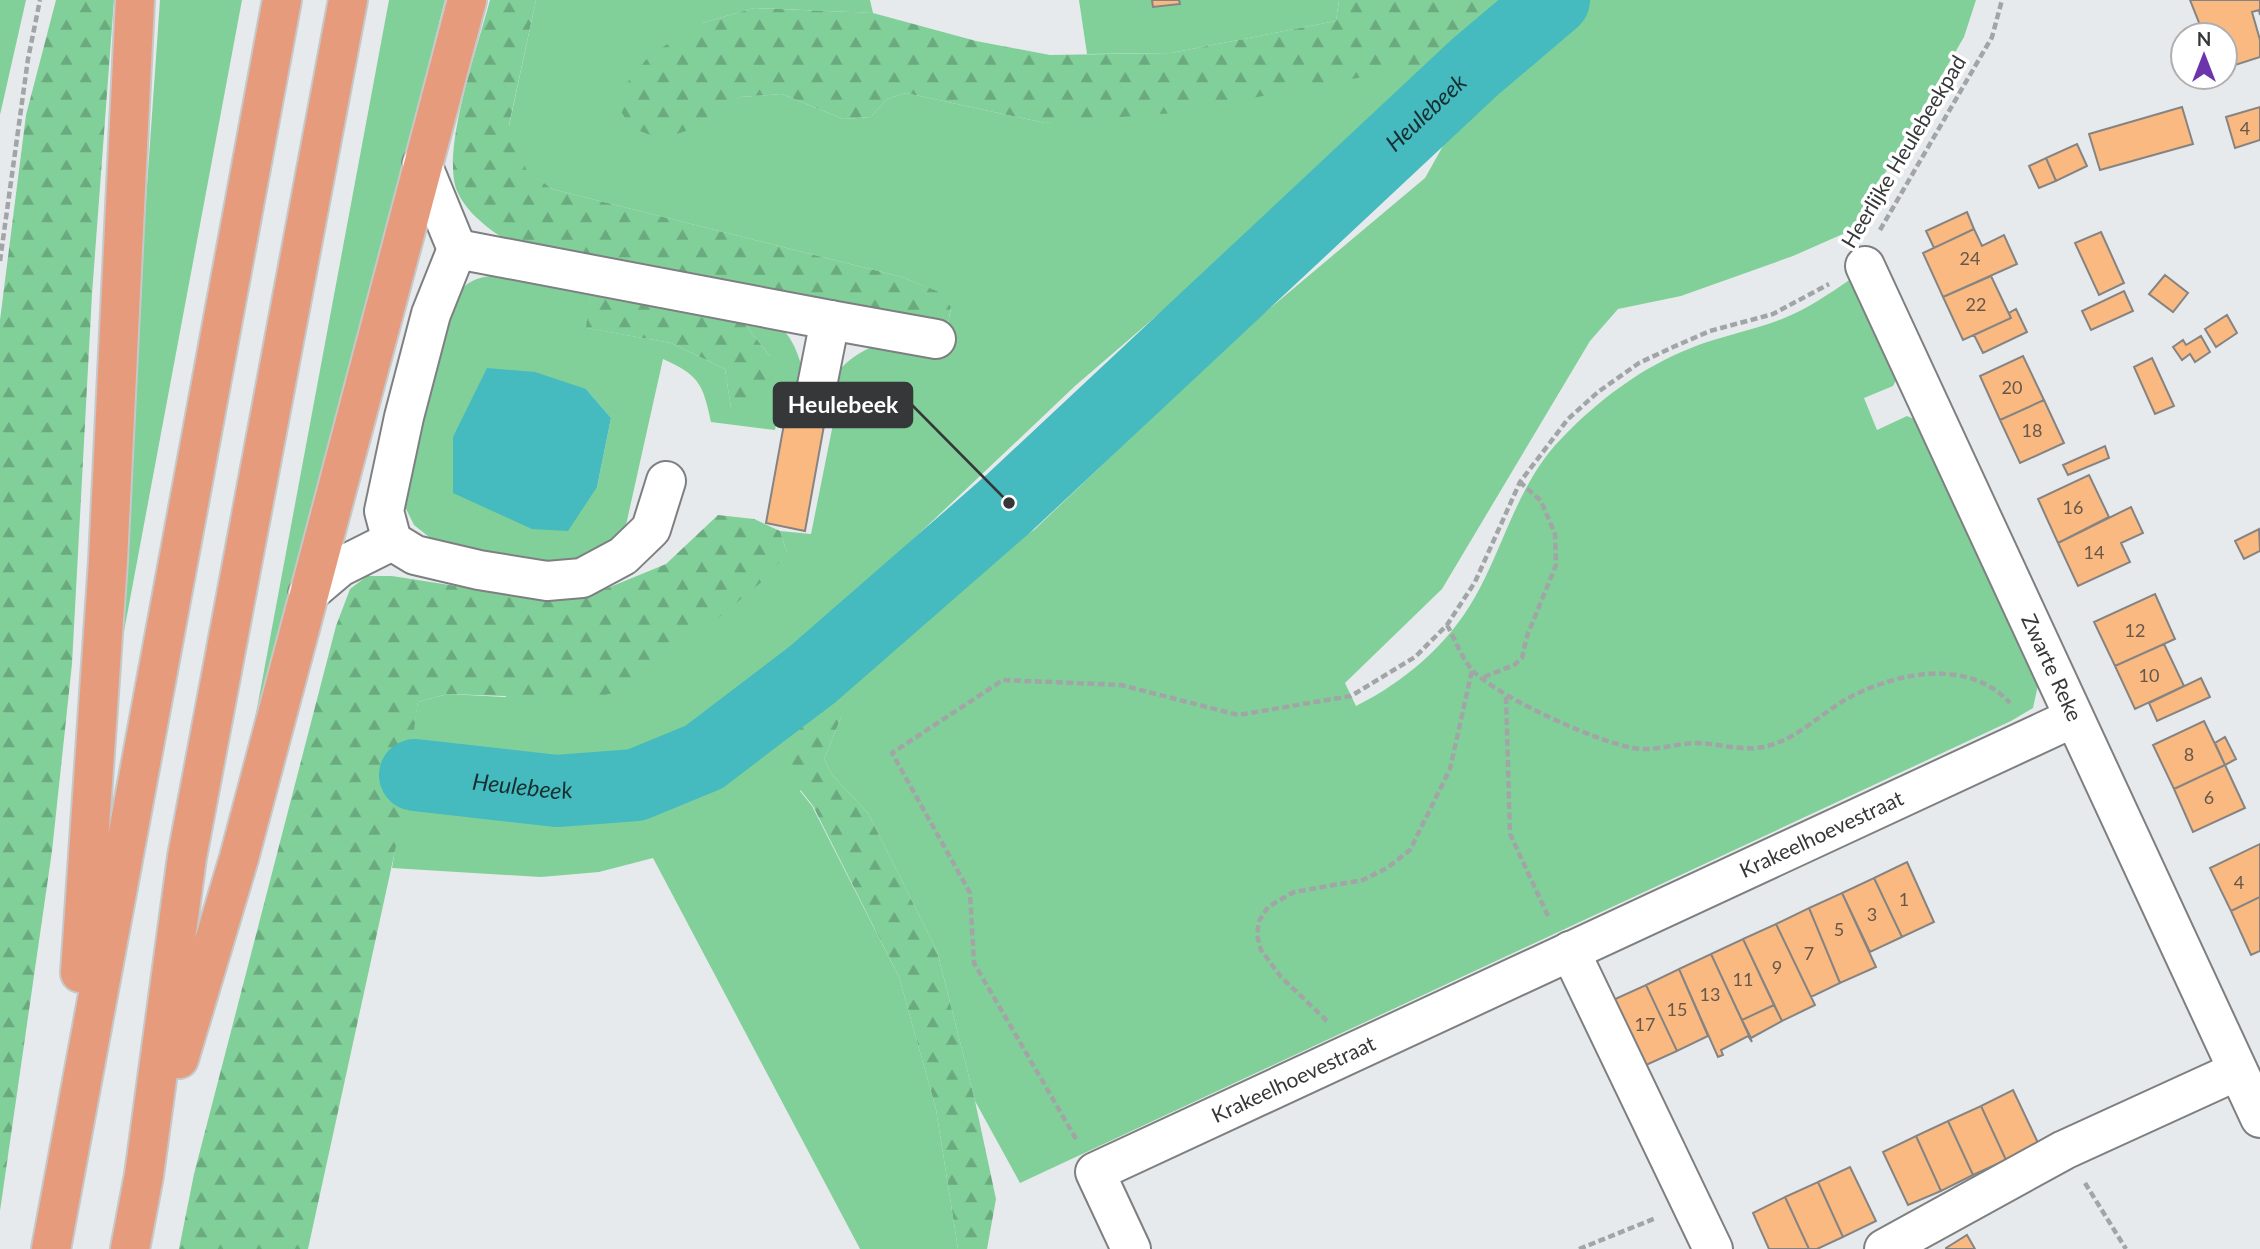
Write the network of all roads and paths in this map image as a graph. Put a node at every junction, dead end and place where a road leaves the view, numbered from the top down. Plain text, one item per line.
1 (40, 0) edge
2 (135, 0) edge
3 (282, 0) edge
4 (348, 0) edge
5 (467, 0) edge
6 (2002, 0) edge
7 (422, 164) junction
8 (457, 249) junction
9 (0, 261) edge
10 (1858, 262) junction
11 (830, 320) junction
12 (936, 339) dead end
13 (813, 406) dead end
14 (666, 481) dead end
15 (1520, 482) junction
16 (392, 541) junction
17 (308, 594) junction
18 (1447, 625) junction
19 (1472, 670) junction
20 (1483, 678) junction
21 (1506, 696) junction
22 (2073, 718) junction
23 (2038, 734) junction
24 (1570, 951) junction
25 (1348, 1054) junction
26 (2238, 1071) junction
27 (2260, 1118) edge
28 (2064, 1150) junction
29 (68, 1153) junction
30 (1095, 1172) junction
31 (144, 1175) junction
32 (1689, 1204) junction
33 (51, 1249) edge
34 (130, 1249) edge
35 (1131, 1249) edge
36 (1579, 1249) edge
37 (1713, 1249) edge
38 (1884, 1249) edge
39 (2126, 1249) edge

1 - 9 path
2 - 29 highway
3 - 29 highway
4 - 31 highway
5 - 7 highway
6 - 10 path, Heerlijke Heulebeekpad
7 - 8 street
7 - 17 highway
8 - 11 street
8 - 16 street
10 - 15 path
10 - 22 street, Zwarte Reke
11 - 12 street
11 - 13 street
14 - 16 street
15 - 18 path
15 - 20 path
16 - 17 street
17 - 31 highway
18 - 19 path
18 - 30 path
19 - 20 path
19 - 25 path
20 - 21 path
21 - 23 path
21 - 24 path
22 - 23 street, Krakeelhoevestraat
22 - 26 street, Zwarte Reke
23 - 24 street, Krakeelhoevestraat
24 - 25 street, Krakeelhoevestraat
24 - 32 street
25 - 30 street, Krakeelhoevestraat
26 - 27 street, Zwarte Reke
26 - 28 street
28 - 38 street
28 - 39 path
29 - 33 highway
30 - 35 street
31 - 34 highway
32 - 36 path
32 - 37 street

